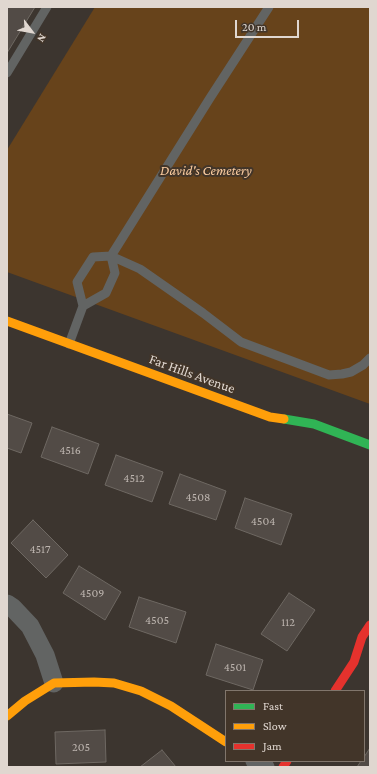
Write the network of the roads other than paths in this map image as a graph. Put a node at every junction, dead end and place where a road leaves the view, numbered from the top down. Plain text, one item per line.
1 (47, 7) edge
2 (269, 7) edge
3 (7, 73) edge
4 (111, 256) junction
5 (83, 306) junction
6 (7, 321) edge
7 (69, 344) junction
8 (370, 358) edge
9 (370, 445) edge
10 (7, 604) edge
11 (370, 625) edge
12 (54, 683) junction
13 (335, 690) edge
14 (7, 716) edge
15 (225, 741) edge

1 - 3 lane
2 - 4 lane
4 - 5 lane
4 - 5 lane
4 - 8 lane
5 - 7 lane
6 - 7 main road, Far Hills Avenue
7 - 9 main road, Far Hills Avenue
10 - 12 street
11 - 13 main road
12 - 14 main road
12 - 15 main road

